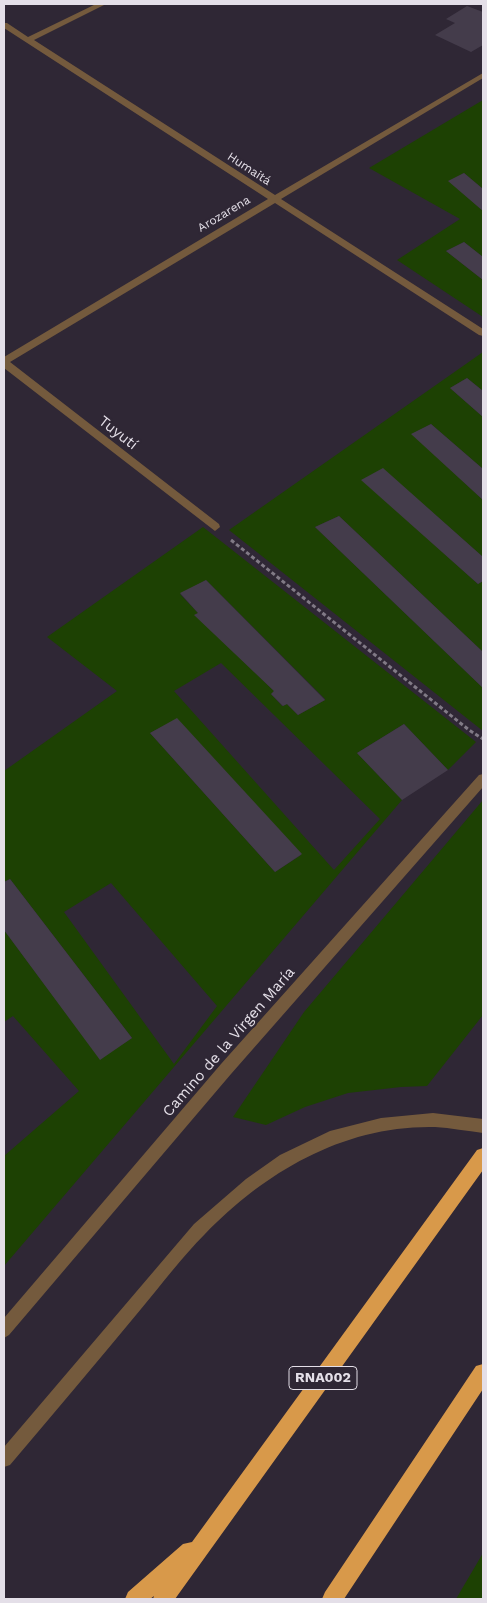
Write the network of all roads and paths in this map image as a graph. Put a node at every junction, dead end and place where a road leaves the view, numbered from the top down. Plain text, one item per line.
1 (102, 4) edge
2 (4, 25) edge
3 (28, 40) junction
4 (483, 75) edge
5 (273, 199) junction
6 (482, 333) dead end
7 (4, 362) edge
8 (215, 527) joint
9 (483, 740) edge
10 (483, 779) edge
11 (483, 1126) edge
12 (483, 1156) edge
13 (4, 1330) edge
14 (483, 1373) edge
15 (4, 1459) edge
16 (210, 1534) junction
17 (135, 1599) edge
18 (163, 1599) edge
19 (332, 1599) edge

1 - 3 street
2 - 3 street, Humaitá
3 - 5 street, Humaitá
4 - 5 street, Arozarena
5 - 6 street, Humaitá
5 - 7 street, Arozarena
7 - 8 street, Tuyutí
8 - 9 path
10 - 13 street, Camino de la Virgen María
11 - 15 street
12 - 16 highway, RNA002
14 - 19 highway
16 - 17 highway
16 - 18 highway, RNA002

